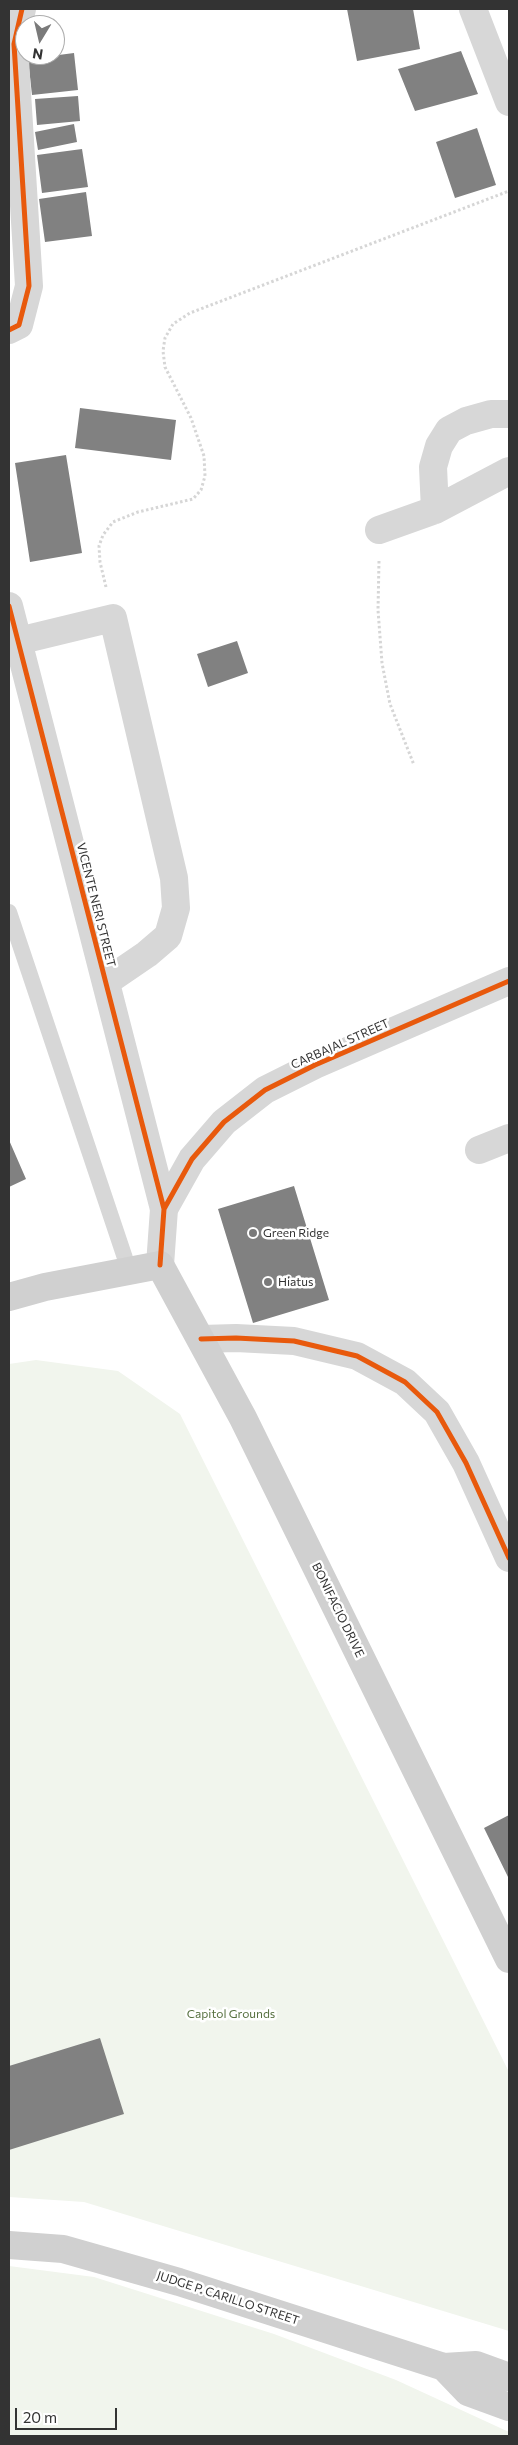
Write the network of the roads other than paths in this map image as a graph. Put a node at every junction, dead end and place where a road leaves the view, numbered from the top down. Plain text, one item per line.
1 (22, 9) edge
2 (473, 9) edge
3 (12, 44) edge
4 (509, 102) edge
5 (9, 330) edge
6 (509, 414) edge
7 (509, 470) edge
8 (435, 510) junction
9 (380, 530) road end
10 (9, 606) edge
11 (18, 641) junction
12 (9, 912) edge
13 (509, 981) edge
14 (106, 982) junction
15 (509, 1138) edge
16 (479, 1150) dead end
17 (164, 1209) junction
18 (160, 1265) junction
19 (129, 1270) junction
20 (9, 1297) edge
21 (201, 1339) junction
22 (509, 1558) edge
23 (509, 1959) edge
24 (9, 2245) edge
25 (444, 2367) junction
26 (509, 2377) edge
27 (509, 2407) edge

1 - 3 street
2 - 4 street
3 - 5 street
6 - 8 street
7 - 8 street
8 - 9 street
10 - 11 street, VICENTE NERI STREET
11 - 14 street, VICENTE NERI STREET
11 - 14 street
12 - 19 lane
13 - 17 street, CARBAJAL STREET
14 - 17 street, VICENTE NERI STREET
15 - 16 street
17 - 18 street, CARBAJAL STREET
18 - 19 main road
18 - 21 main road, BONIFACIO DRIVE
19 - 20 main road
21 - 22 street
21 - 23 main road, BONIFACIO DRIVE
24 - 25 main road, JUDGE P. CARILLO STREET
25 - 26 main road, JUDGE P. CARILLO STREET
25 - 27 main road, JUDGE P. CARILLO STREET

